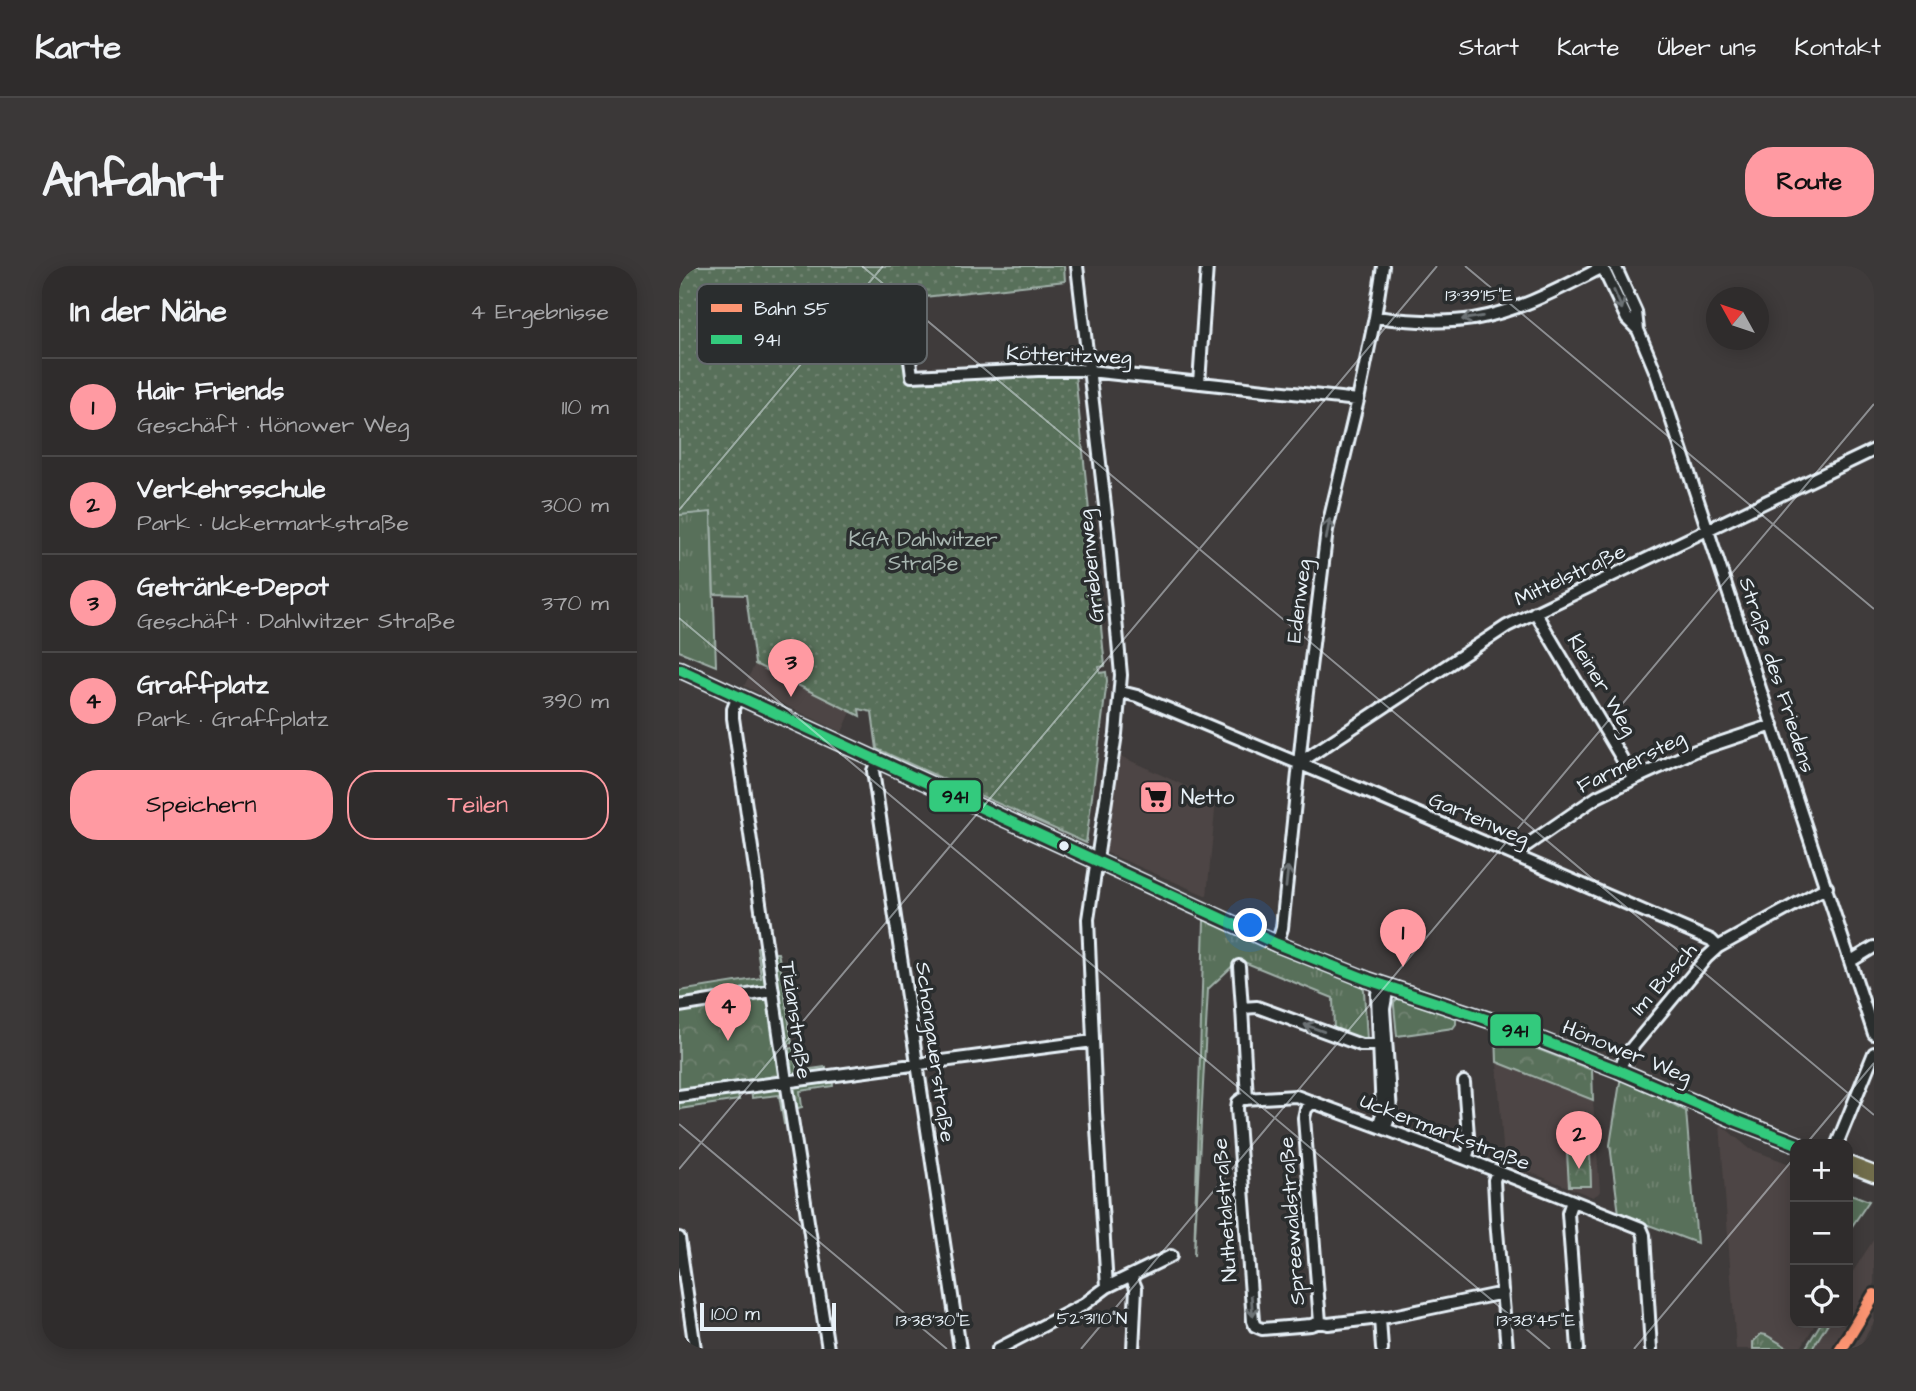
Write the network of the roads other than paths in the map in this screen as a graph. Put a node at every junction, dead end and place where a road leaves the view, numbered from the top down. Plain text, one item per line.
1 (1077, 266) edge
2 (1207, 266) edge
3 (1383, 266) edge
4 (1609, 267) edge
5 (1375, 317) junction
6 (910, 364) edge
7 (1089, 372) junction
8 (1199, 383) junction
9 (1358, 400) junction
10 (1874, 450) edge
11 (1709, 530) junction
12 (1535, 612) junction
13 (679, 669) edge
14 (1121, 692) junction
15 (738, 696) junction
16 (1773, 724) junction
17 (877, 761) junction
18 (1299, 763) junction
19 (1634, 779) junction
20 (1519, 857) junction
21 (1098, 862) junction
22 (1827, 887) junction
23 (1277, 944) junction
24 (1718, 947) junction
25 (1874, 947) edge
26 (1851, 961) junction
27 (1239, 966) dead end
28 (1384, 985) junction
29 (772, 991) junction
30 (679, 1006) edge
31 (1242, 1008) junction
32 (1874, 1034) edge
33 (1093, 1041) junction
34 (1379, 1045) junction
35 (1874, 1053) edge
36 (918, 1065) junction
37 (1618, 1070) junction
38 (786, 1081) junction
39 (1464, 1082) dead end
40 (679, 1096) edge
41 (1247, 1099) junction
42 (1313, 1102) junction
43 (1381, 1128) junction
44 (1839, 1139) edge
45 (1790, 1141) edge
46 (1466, 1159) junction
47 (1853, 1166) edge
48 (1497, 1172) junction
49 (1874, 1174) edge
50 (1572, 1201) junction
51 (679, 1238) edge
52 (1171, 1256) dead end
53 (1131, 1276) junction
54 (1107, 1287) junction
55 (1503, 1293) junction
56 (1380, 1318) junction
57 (1320, 1322) junction
58 (695, 1349) edge
59 (828, 1349) edge
60 (960, 1349) edge
61 (998, 1349) edge
62 (1133, 1349) edge
63 (1382, 1349) edge
64 (1507, 1349) edge
65 (1578, 1349) edge
66 (1651, 1349) edge

1 - 7 street, Griebenweg
2 - 8 street
3 - 5 street, Edenweg
4 -> 5 street
4 - 11 street, Straße des Friedens
5 - 9 street, Edenweg
6 - 7 street, Kötteritzweg
7 - 8 street, Kötteritzweg
7 - 14 street, Griebenweg
8 - 9 street, Kötteritzweg
18 -> 9 street, Edenweg
10 - 11 street, Mittelstraße
11 - 12 street, Mittelstraße
11 - 16 street, Straße des Friedens
12 - 18 street, Mittelstraße
12 - 19 street, Kleiner Weg
13 - 15 main road, Hönower Weg
14 - 18 street, Gartenweg
14 - 21 street, Griebenweg
15 - 17 main road, Hönower Weg
15 - 29 street, Tizianstraße
16 - 19 street, Farmersteg
16 - 22 street, Straße des Friedens
17 - 21 main road, Hönower Weg
17 - 36 street, Schongauerstraße
18 - 20 street, Gartenweg
23 -> 18 street, Edenweg
19 - 20 street, Farmersteg
20 - 24 street, Gartenweg
21 - 23 main road, Hönower Weg
21 - 33 street, Griebenweg
22 - 24 street, Im Busch
22 - 26 street, Straße des Friedens
23 - 28 main road, Hönower Weg
24 - 37 street, Im Busch
25 - 26 street
26 - 32 street, Straße des Friedens
27 - 31 street
28 - 34 street
28 - 37 main road, Hönower Weg
28 - 43 street
29 - 30 street
29 - 38 street, Tizianstraße
34 -> 31 street
31 - 41 street
33 - 36 street
33 - 54 street, Griebenweg
34 - 43 street
35 - 44 street
36 - 38 street
36 - 60 street, Schongauerstraße
37 - 45 main road, Hönower Weg
38 - 40 street
38 - 59 street, Tizianstraße
39 - 46 street
41 - 42 street
41 -> 57 street, Nuthetalstraße
42 - 43 street, Uckermarkstraße
42 - 57 street, Spreewaldstraße
43 - 46 street, Uckermarkstraße
46 - 48 street, Uckermarkstraße
47 - 49 main road
48 - 50 street, Uckermarkstraße
48 - 55 street
50 - 65 street
50 - 66 street, Uckermarkstraße
51 - 58 street
52 - 53 street
53 - 54 street
53 - 62 street
54 - 61 street
55 - 56 street, Spreewaldstraße
55 - 64 street
56 - 57 street, Spreewaldstraße
56 - 63 street

